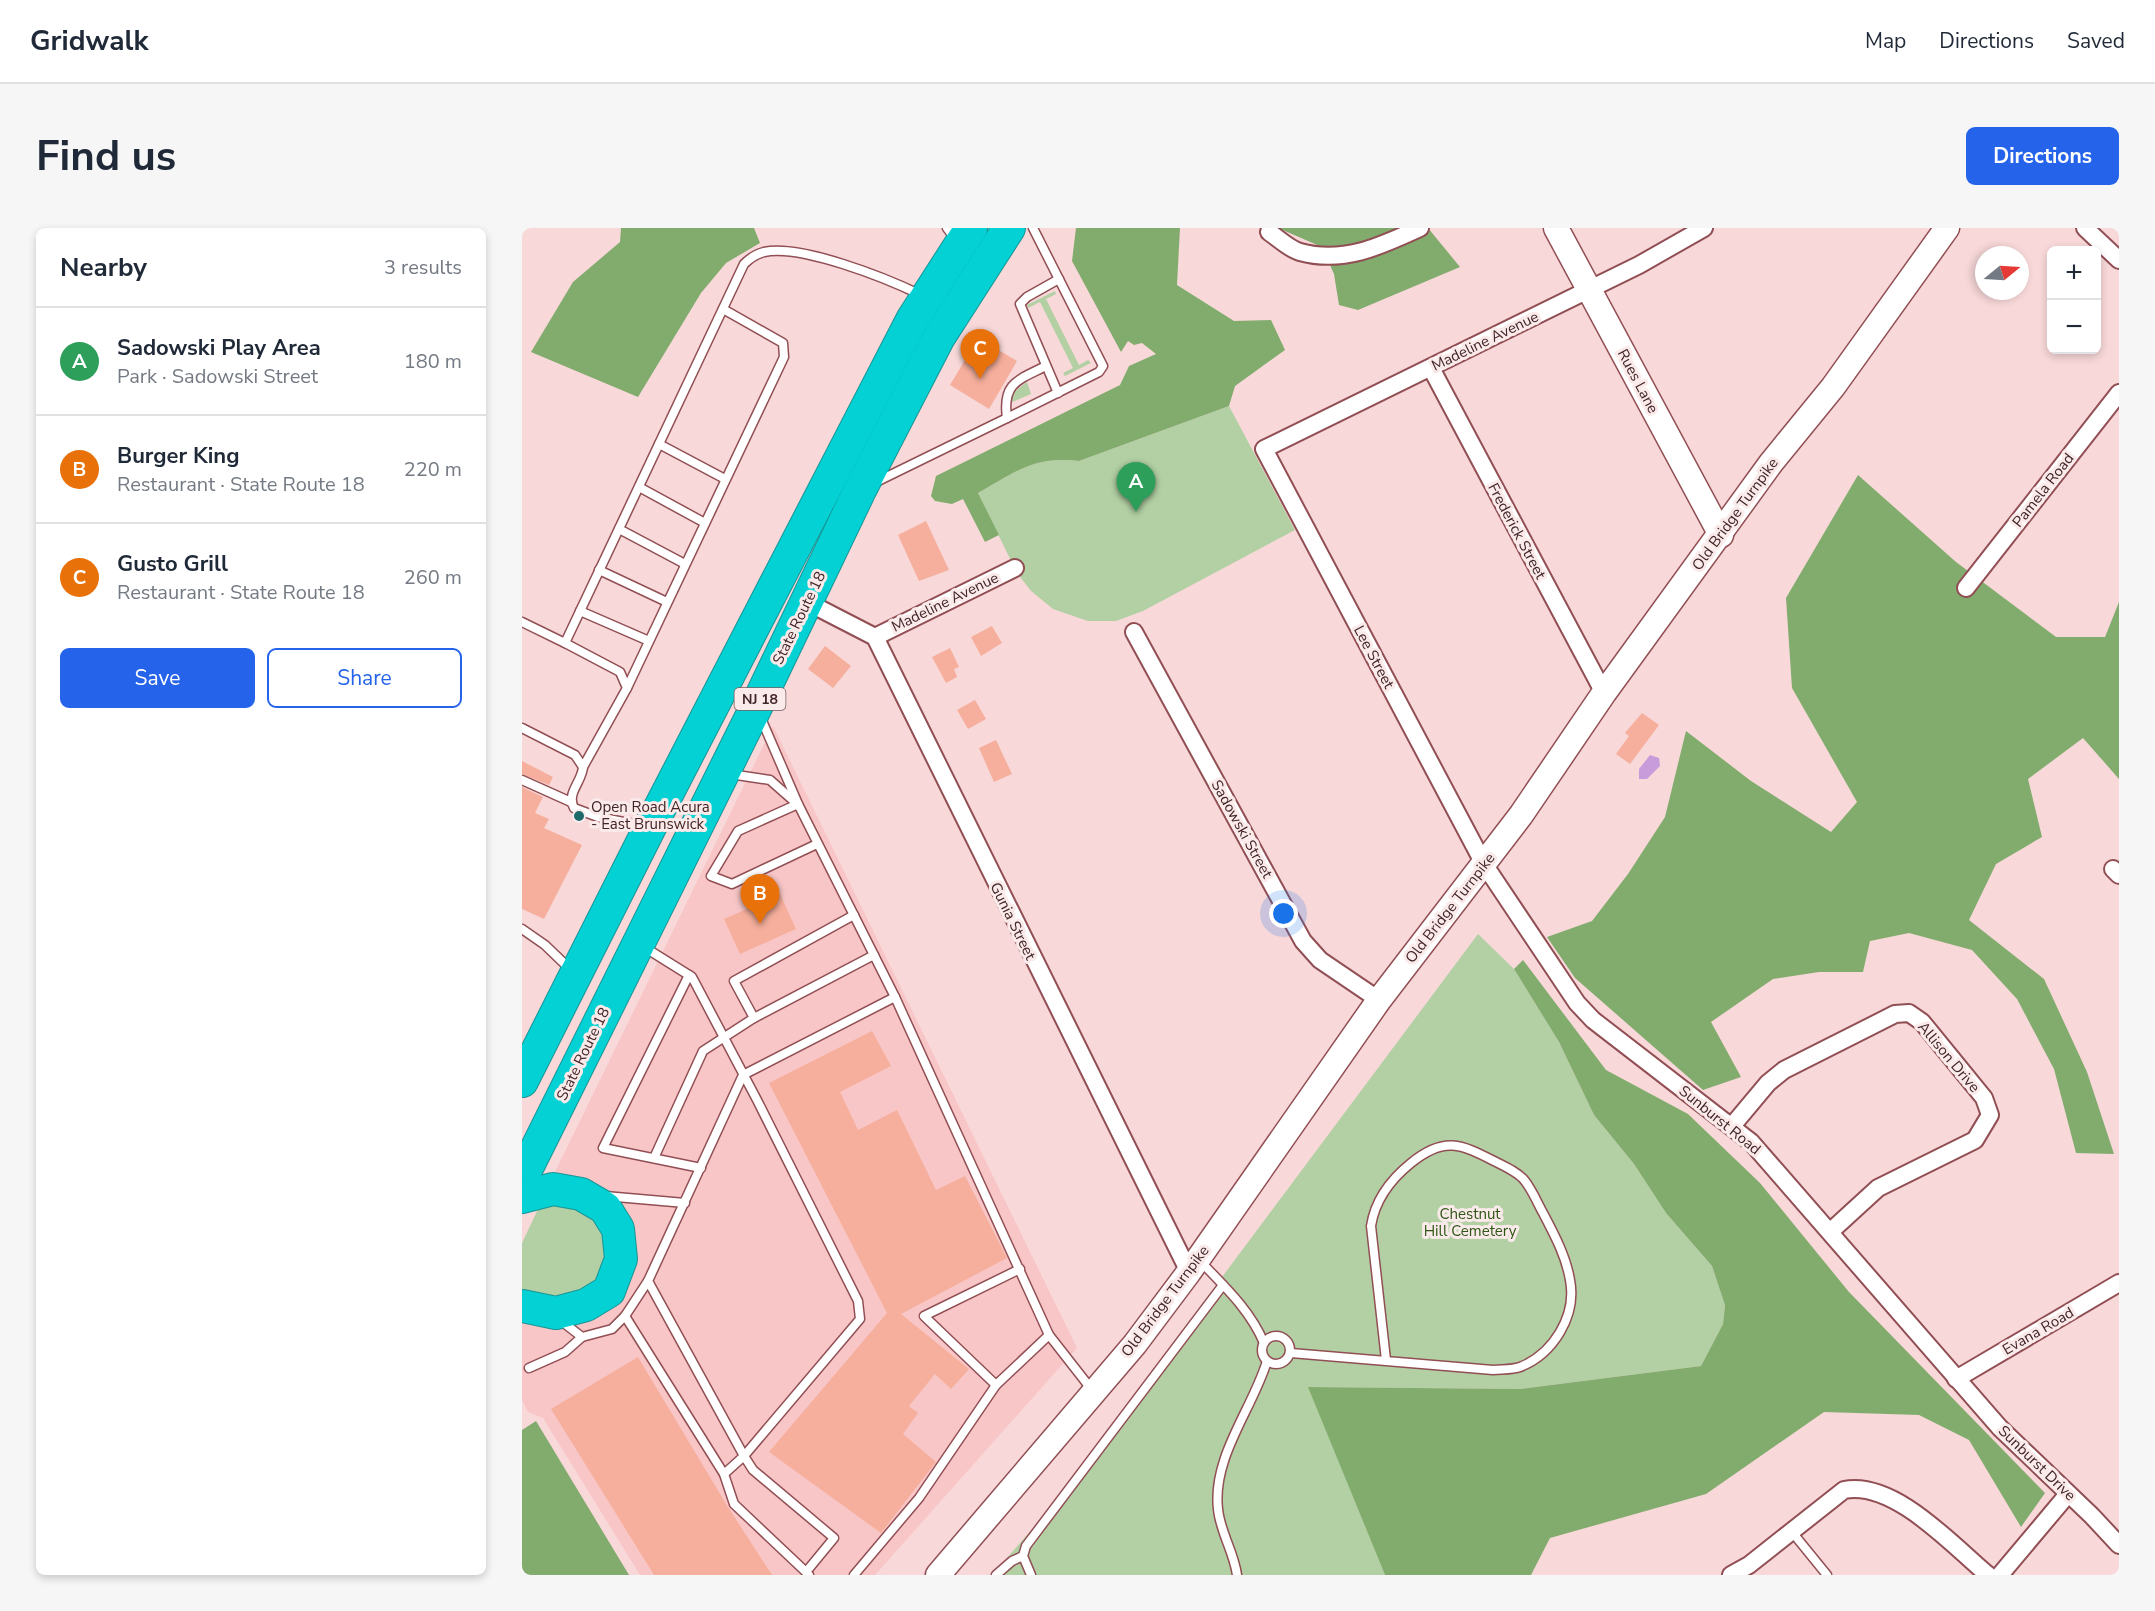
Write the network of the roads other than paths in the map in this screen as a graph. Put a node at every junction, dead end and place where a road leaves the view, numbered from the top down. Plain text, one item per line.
1 (1009, 228) edge
2 (1033, 228) edge
3 (1420, 228) edge
4 (1556, 228) edge
5 (1704, 228) edge
6 (1947, 228) edge
7 (2085, 228) edge
8 (1269, 232) dead end
9 (959, 234) edge
10 (2119, 260) edge
11 (1059, 279) junction
12 (1589, 290) junction
13 (927, 298) junction
14 (723, 309) junction
15 (1046, 366) junction
16 (1431, 368) junction
17 (1058, 393) junction
18 (2119, 393) edge
19 (1007, 418) junction
20 (659, 444) junction
21 (1264, 448) joint
22 (726, 479) junction
23 (639, 487) junction
24 (860, 490) junction
25 (705, 523) junction
26 (619, 529) junction
27 (1721, 535) junction
28 (685, 564) junction
29 (1015, 568) dead end
30 (599, 570) junction
31 (1966, 588) dead end
32 (667, 602) junction
33 (807, 602) junction
34 (580, 611) junction
35 (522, 622) edge
36 (1134, 632) dead end
37 (875, 637) junction
38 (649, 641) junction
39 (565, 643) junction
40 (627, 688) junction
41 (1604, 693) junction
42 (756, 707) junction
43 (522, 728) edge
44 (583, 767) junction
45 (723, 773) junction
46 (522, 780) edge
47 (571, 802) junction
48 (798, 804) junction
49 (650, 827) junction
50 (817, 844) junction
51 (1484, 864) junction
52 (854, 915) junction
53 (522, 929) edge
54 (639, 944) junction
55 (874, 955) junction
56 (576, 975) junction
57 (689, 975) junction
58 (895, 997) junction
59 (1379, 1000) junction
60 (754, 1018) junction
61 (723, 1036) junction
62 (525, 1066) edge
63 (743, 1075) junction
64 (1732, 1126) junction
65 (654, 1158) junction
66 (701, 1168) junction
67 (522, 1178) edge
68 (522, 1197) edge
69 (589, 1199) junction
70 (685, 1203) junction
71 (1831, 1232) junction
72 (1193, 1266) junction
73 (1020, 1269) junction
74 (648, 1281) junction
75 (1223, 1285) junction
76 (2117, 1290) edge
77 (536, 1309) edge
78 (625, 1316) junction
79 (1049, 1335) junction
80 (582, 1337) junction
81 (1264, 1343) junction
82 (1291, 1353) junction
83 (1386, 1360) junction
84 (1268, 1361) junction
85 (529, 1368) dead end
86 (1956, 1379) junction
87 (996, 1385) junction
88 (1094, 1392) junction
89 (744, 1456) junction
90 (724, 1474) junction
91 (2068, 1494) junction
92 (1792, 1532) junction
93 (2119, 1545) edge
94 (1023, 1556) junction
95 (1753, 1570) edge
96 (808, 1574) edge
97 (854, 1575) edge
98 (938, 1575) edge
99 (996, 1575) edge
100 (1031, 1575) edge
101 (1237, 1575) edge
102 (1731, 1575) edge
103 (1827, 1575) edge
104 (1988, 1575) edge
105 (2000, 1575) edge

1 - 24 highway, State Route 18 / NJ 18
2 - 11 lane
3 - 8 street
4 - 12 street, Rues Lane
5 - 12 street, Madeline Avenue
6 - 27 street, Old Bridge Turnpike
7 - 10 street
9 - 13 highway, NJ 18
11 - 15 lane
11 - 17 lane
12 - 16 street, Madeline Avenue
12 - 27 street, Rues Lane
13 - 14 lane
13 - 49 highway, NJ 18
14 - 20 lane
14 - 22 lane
15 - 17 lane
15 - 19 lane
16 - 21 street, Madeline Avenue
16 - 41 street, Frederick Street
17 - 19 lane
18 - 31 street, Pamela Road
19 - 24 lane
20 - 22 lane
20 - 23 lane
21 - 51 street, Lee Street
22 - 25 lane
23 - 25 lane
23 - 26 lane
24 - 33 highway, State Route 18 / NJ 18
25 - 28 lane
26 - 28 lane
26 - 30 lane
27 - 41 street, Old Bridge Turnpike
28 - 32 lane
29 - 37 street, Madeline Avenue
30 - 32 lane
30 - 34 lane
32 - 38 lane
33 - 37 street
33 - 42 highway, State Route 18 / NJ 18
34 - 38 lane
34 - 39 lane
35 - 39 lane
36 - 59 street, Sadowski Street
37 - 72 street, Gunia Street
38 - 40 lane
39 - 40 lane
40 - 44 lane
41 - 51 street, Old Bridge Turnpike
42 - 45 highway, State Route 18 / NJ 18
42 - 48 lane
43 - 44 lane
44 - 47 lane
45 - 48 lane
45 - 54 highway, State Route 18 / NJ 18
46 - 47 lane
47 - 49 lane
48 - 50 lane
48 - 50 lane
49 - 56 highway, NJ 18
50 - 52 lane
51 - 59 street, Old Bridge Turnpike
51 - 64 street, Sunburst Road
52 - 55 lane
52 - 60 lane
53 - 56 lane
54 - 57 lane
54 - 67 highway, State Route 18 / NJ 18
55 - 58 lane
55 - 60 lane
56 - 62 highway, NJ 18
57 - 61 lane
57 - 65 lane
58 - 63 lane
58 - 73 lane
59 - 72 street, Old Bridge Turnpike
60 - 61 lane
61 - 63 lane
61 - 65 lane
63 - 66 lane
63 - 89 lane
64 - 71 street, Sunburst Road
64 - 71 street, Allison Drive
65 - 66 lane
66 - 70 lane
68 - 69 highway
69 - 70 lane
69 - 77 highway
70 - 74 lane
71 - 86 street, Sunburst Road
72 - 75 lane
72 - 88 street, Old Bridge Turnpike
73 - 79 lane
73 - 87 lane
74 - 78 lane
74 - 89 lane
75 - 81 lane
75 - 94 lane
76 - 86 street, Evana Road
77 - 80 lane
78 - 80 lane
78 - 90 lane
79 - 87 lane
79 - 88 lane
80 - 85 lane
81 - 82 lane
81 - 84 lane
82 - 83 lane
82 - 84 lane
83 - 83 lane
84 - 101 lane
86 - 91 street, Sunburst Drive
87 - 97 lane
88 - 98 street, Old Bridge Turnpike
89 - 90 lane
89 - 96 lane
90 - 96 lane
91 - 93 street, Sunburst Drive
91 - 105 street
92 - 95 street
92 - 103 lane
92 - 104 street
94 - 99 lane
94 - 100 lane
95 - 102 street

